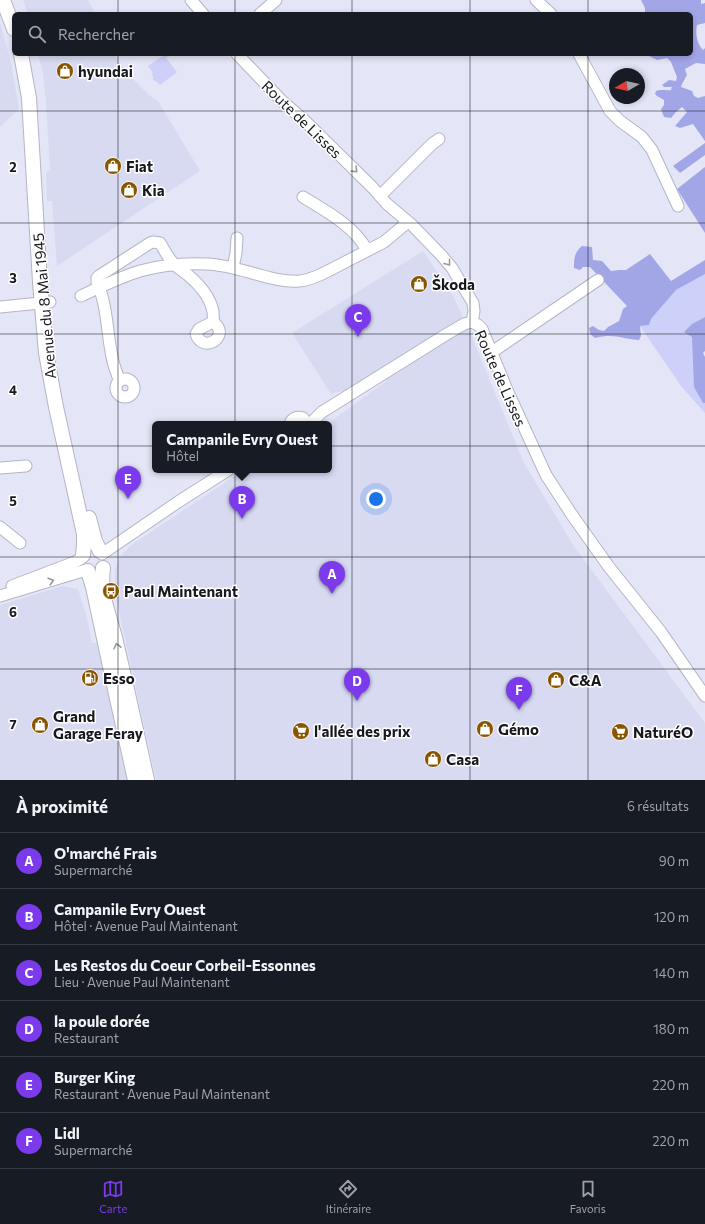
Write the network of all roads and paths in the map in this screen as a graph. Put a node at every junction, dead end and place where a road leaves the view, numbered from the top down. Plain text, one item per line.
1 (3, 0) edge
2 (12, 0) edge
3 (191, 0) edge
4 (276, 0) edge
5 (536, 0) edge
6 (17, 12) edge
7 (201, 12) edge
8 (262, 12) edge
9 (549, 12) edge
10 (12, 24) edge
11 (21, 56) edge
12 (29, 56) edge
13 (239, 56) edge
14 (580, 56) edge
15 (439, 139) dead end
16 (304, 196) dead end
17 (380, 196) junction
18 (678, 206) dead end
19 (408, 222) junction
20 (237, 238) dead end
21 (367, 250) junction
22 (175, 265) junction
23 (234, 267) junction
24 (598, 280) dead end
25 (99, 288) junction
26 (81, 296) dead end
27 (46, 303) junction
28 (0, 307) edge
29 (213, 322) dead end
30 (472, 322) junction
31 (492, 352) junction
32 (120, 381) dead end
33 (292, 421) edge
34 (305, 421) edge
35 (308, 421) edge
36 (26, 466) dead end
37 (0, 468) edge
38 (223, 473) edge
39 (0, 527) edge
40 (20, 543) dead end
41 (102, 558) junction
42 (85, 564) junction
43 (0, 590) edge
44 (0, 596) edge
45 (122, 666) junction
46 (705, 696) edge
47 (128, 746) junction
48 (135, 780) edge
49 (147, 780) edge

1 - 10 main road
2 - 6 main road
3 - 7 street
4 - 8 street
5 - 9 street
11 - 27 main road, Avenue du 8 Mai 1945
12 - 27 main road, Avenue du 8 Mai 1945
13 -> 17 street, Route de Lisses
14 - 18 street
15 - 17 street
16 - 21 street
17 - 19 street, Route de Lisses
19 - 21 street
19 -> 30 street, Route de Lisses
20 - 23 street
21 - 23 street
22 - 23 street
22 - 25 street
22 - 25 street
22 - 29 street
24 - 31 street
25 - 26 street
25 - 32 street
27 - 28 street
27 - 41 main road, Avenue du 8 Mai 1945
27 - 42 main road, Avenue du 8 Mai 1945
30 - 31 street, Route de Lisses
30 - 35 street
31 - 46 street, Route de Lisses
33 - 34 street
36 - 37 street
38 - 41 street
39 - 40 street
41 - 42 main road
41 - 42 main road
45 -> 41 main road, Avenue du 8 Mai 1945
42 - 43 street
44 -> 42 street
42 - 47 main road, Avenue du 8 Mai 1945
45 - 47 main road
45 - 49 main road, Avenue du 8 Mai 1945
47 - 48 main road, Avenue du 8 Mai 1945

